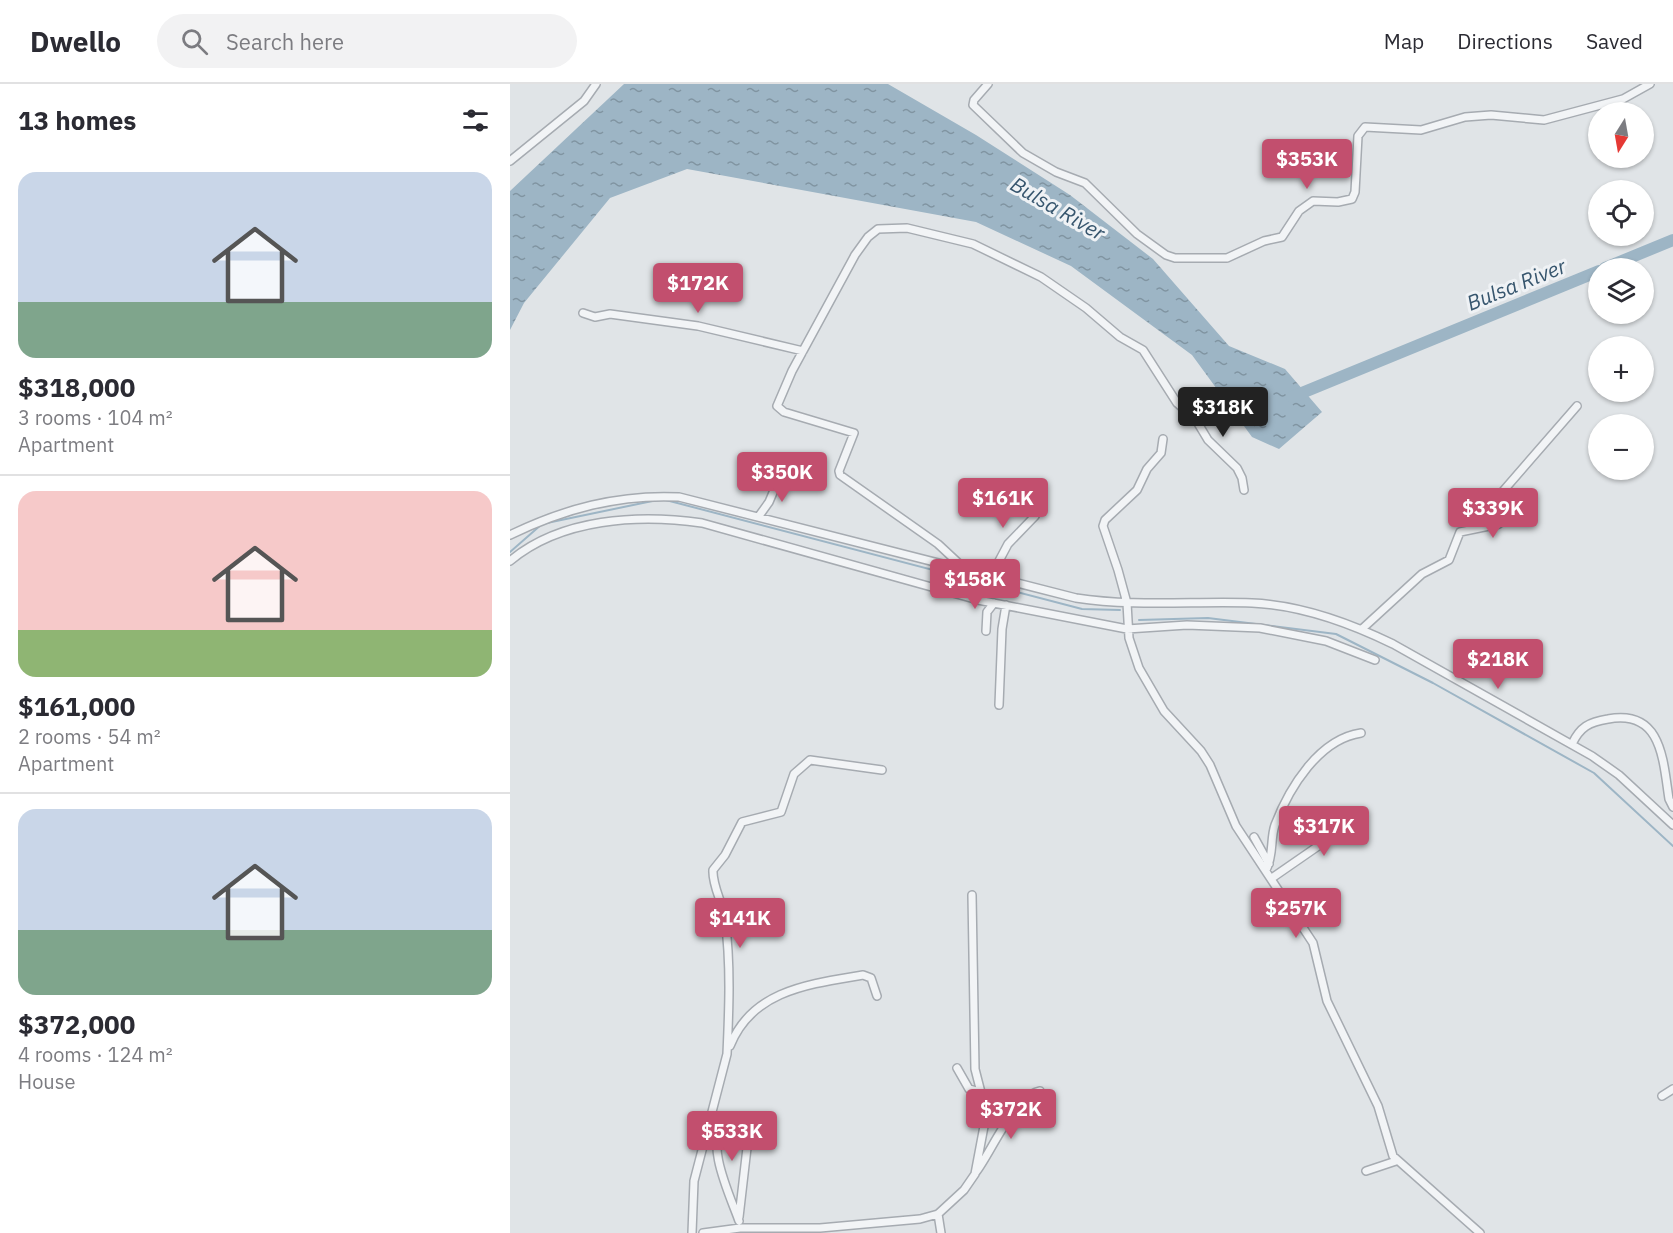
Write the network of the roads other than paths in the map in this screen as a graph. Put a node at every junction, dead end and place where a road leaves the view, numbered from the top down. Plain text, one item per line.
1 (596, 84) edge
2 (987, 84) edge
3 (1650, 84) edge
4 (510, 161) edge
5 (583, 313) dead end
6 (803, 351) junction
7 (1577, 406) dead end
8 (1163, 439) dead end
9 (780, 476) dead end
10 (1013, 490) dead end
11 (1244, 490) dead end
12 (759, 516) junction
13 (510, 535) edge
14 (510, 561) edge
15 (967, 570) junction
16 (991, 576) junction
17 (994, 603) junction
18 (1127, 603) junction
19 (1006, 605) junction
20 (1127, 629) junction
21 (1362, 629) junction
22 (986, 631) dead end
23 (1375, 660) dead end
24 (999, 705) dead end
25 (1361, 733) dead end
26 (1572, 744) junction
27 (882, 770) dead end
28 (1673, 807) edge
29 (1363, 815) dead end
30 (1673, 825) edge
31 (1254, 837) dead end
32 (1267, 867) junction
33 (1272, 878) junction
34 (972, 895) dead end
35 (877, 996) dead end
36 (727, 1054) junction
37 (957, 1068) dead end
38 (1673, 1089) edge
39 (1040, 1091) dead end
40 (981, 1092) junction
41 (1662, 1096) dead end
42 (764, 1126) dead end
43 (747, 1148) dead end
44 (1396, 1161) junction
45 (1366, 1171) dead end
46 (975, 1174) junction
47 (938, 1214) junction
48 (740, 1224) junction
49 (692, 1233) edge
50 (703, 1233) edge
51 (941, 1233) edge
52 (1480, 1233) edge

1 - 4 street
2 - 3 street
5 - 6 street
6 - 11 street
6 - 15 street
7 - 21 street
8 - 18 street
9 - 12 street
10 - 16 street
12 - 13 street
12 - 15 street
14 - 17 street
15 - 16 street
16 - 18 street
17 - 19 street
17 - 22 street
18 - 20 street
18 - 21 street
19 - 20 street
19 - 24 street
20 - 23 street
20 - 32 street
21 - 26 street
25 - 32 street
26 - 28 street
26 - 30 street
27 - 36 street
29 - 33 street
31 - 32 street
32 - 33 street
33 - 44 street
34 - 40 street
35 - 36 street
36 - 49 street
37 - 40 street
38 - 41 street
39 - 46 street
40 - 46 street
42 - 48 street
43 - 48 street
44 - 45 street
44 - 52 street
46 - 47 street
47 - 48 street
47 - 51 street
48 - 50 street

